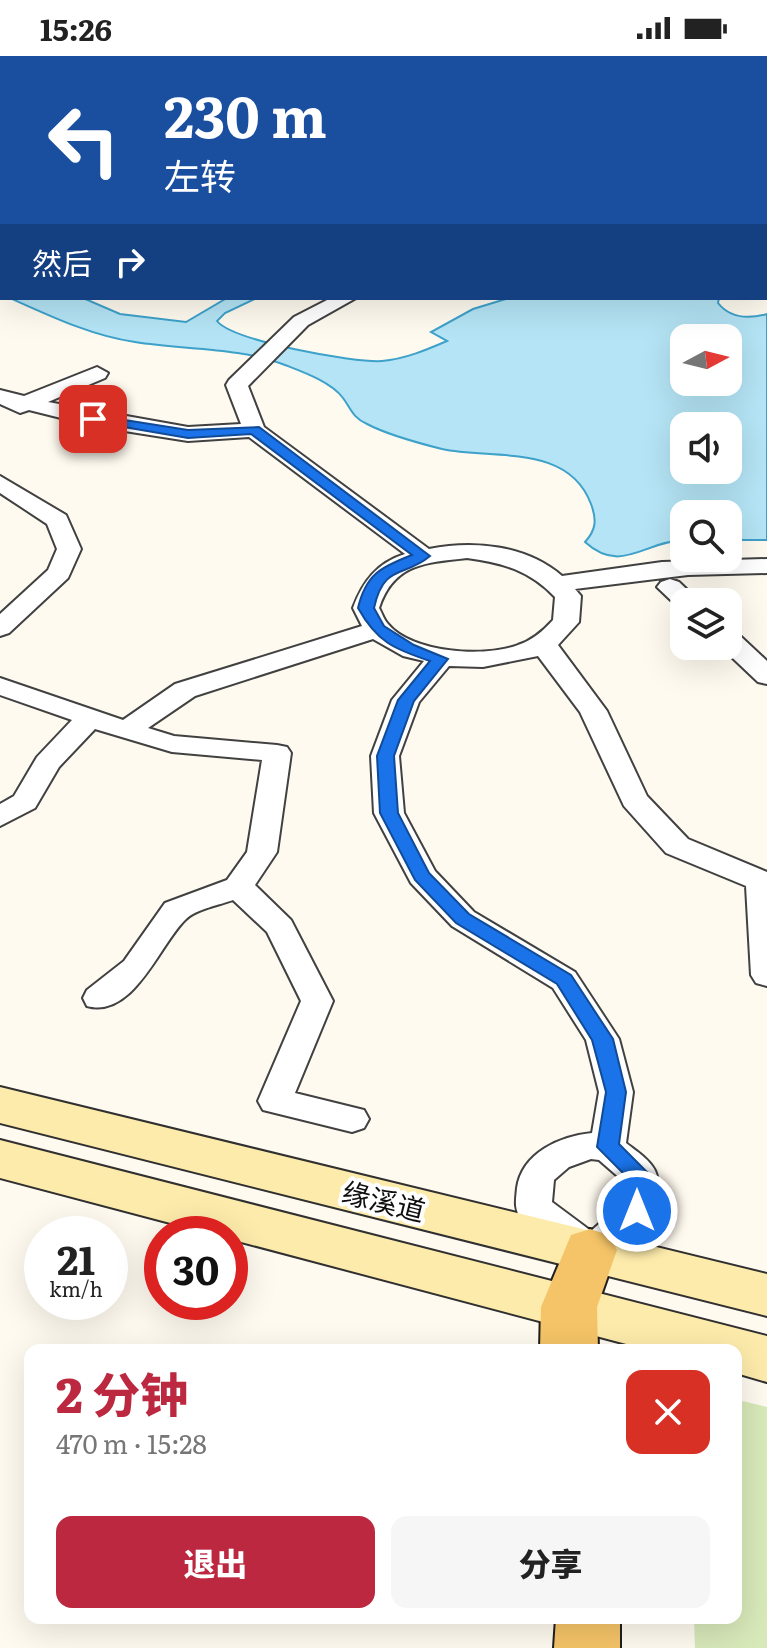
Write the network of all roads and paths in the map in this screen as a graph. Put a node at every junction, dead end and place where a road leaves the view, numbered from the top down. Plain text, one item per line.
1 (342, 300) edge
2 (97, 373) dead end
3 (0, 397) edge
4 (25, 404) junction
5 (0, 415) edge
6 (254, 430) junction
7 (0, 483) edge
8 (423, 556) junction
9 (767, 566) edge
10 (557, 584) junction
11 (0, 628) edge
12 (378, 629) junction
13 (543, 644) junction
14 (742, 652) edge
15 (440, 659) junction
16 (767, 676) edge
17 (0, 686) edge
18 (90, 718) junction
19 (126, 730) junction
20 (0, 817) edge
21 (764, 882) edge
22 (238, 887) junction
23 (767, 975) edge
24 (99, 998) dead end
25 (0, 1105) edge
26 (352, 1119) dead end
27 (608, 1147) junction
28 (0, 1159) edge
29 (598, 1253) junction
30 (767, 1295) edge
31 (577, 1330) edge
32 (688, 1344) edge
33 (742, 1352) edge
34 (767, 1359) edge
35 (566, 1624) edge
36 (588, 1624) edge
37 (566, 1648) edge
38 (587, 1648) edge

1 - 6 street
2 - 4 street
3 - 4 street
4 - 5 street
4 - 6 street
6 - 8 street
7 - 11 street
8 - 10 street
8 - 12 street
9 - 10 street
10 - 13 street
12 - 15 street
12 - 19 street
13 - 15 street
13 - 21 street
14 - 16 street
15 - 27 street
17 - 18 street
18 - 19 street
18 - 20 street
19 - 22 street
21 - 23 street
22 - 24 street
22 - 26 street
25 - 29 main road, 缘溪道
27 - 29 street
27 - 29 street
28 - 31 main road
29 - 30 main road, 缘溪道
29 - 31 main road
31 - 32 main road
33 - 34 main road
35 - 37 main road
36 - 38 main road

